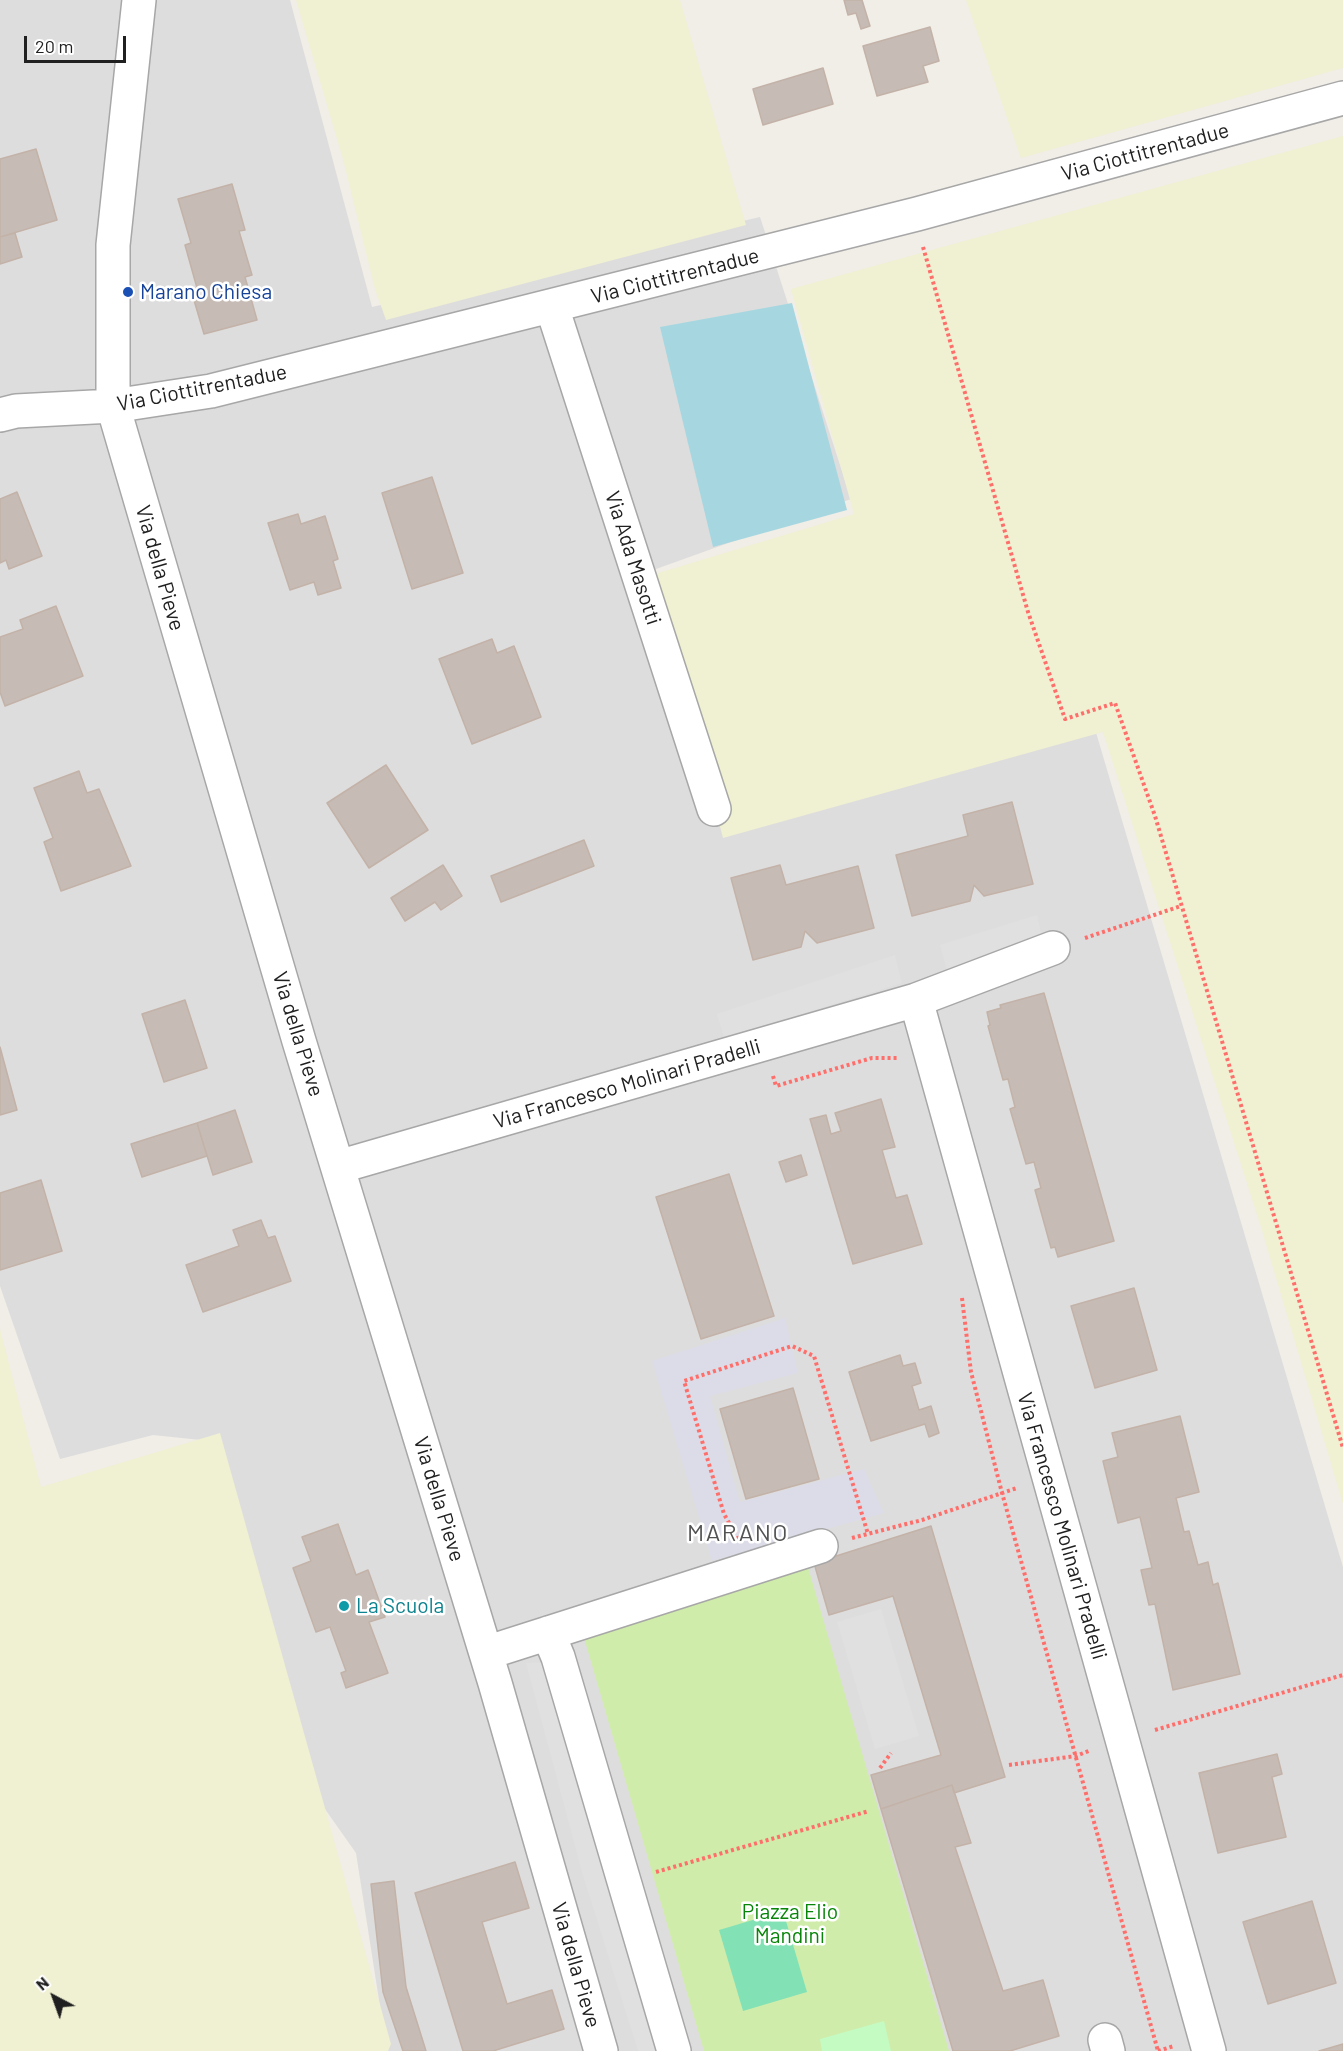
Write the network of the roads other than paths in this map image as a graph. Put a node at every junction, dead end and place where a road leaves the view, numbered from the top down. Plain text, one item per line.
1 (139, 0) edge
2 (1343, 98) edge
3 (552, 307) junction
4 (113, 406) junction
5 (0, 415) edge
6 (714, 809) dead end
7 (1053, 948) road end
8 (916, 1000) junction
9 (338, 1167) junction
10 (821, 1546) road end
11 (548, 1633) junction
12 (486, 1653) junction
13 (601, 2051) edge
14 (674, 2051) edge
15 (1209, 2051) edge

1 - 4 street, Via della Pieve
2 - 3 street, Via Ciottitrentadue
3 - 4 street, Via Ciottitrentadue
3 - 6 street, Via Ada Masotti
4 - 5 street, Via Ciottitrentadue
4 - 9 street, Via della Pieve
7 - 8 street, Via Francesco Molinari Pradelli
8 - 9 street, Via Francesco Molinari Pradelli
8 - 15 street, Via Francesco Molinari Pradelli
9 - 12 street, Via della Pieve
10 - 11 street
11 - 12 street
11 - 14 street
12 - 13 street, Via della Pieve

